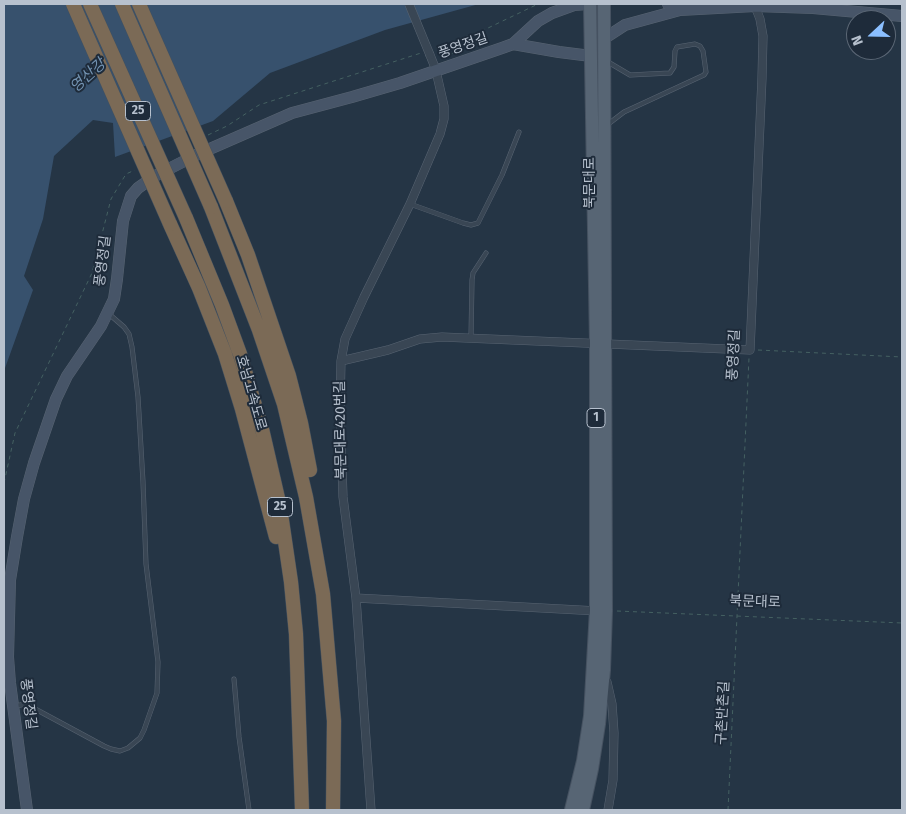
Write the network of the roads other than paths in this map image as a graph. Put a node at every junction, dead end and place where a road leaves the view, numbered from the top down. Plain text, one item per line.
1 (73, 4) edge
2 (90, 4) edge
3 (122, 4) edge
4 (138, 4) edge
5 (409, 4) edge
6 (589, 4) edge
7 (604, 4) edge
8 (668, 4) edge
9 (756, 6) junction
10 (680, 10) junction
11 (902, 16) edge
12 (605, 38) junction
13 (513, 44) junction
14 (591, 56) junction
15 (605, 59) junction
16 (435, 68) junction
17 (605, 126) junction
18 (519, 132) dead end
19 (410, 204) junction
20 (486, 253) dead end
21 (108, 313) junction
22 (471, 337) junction
23 (601, 343) junction
24 (342, 361) junction
25 (356, 598) junction
26 (601, 611) junction
27 (604, 670) junction
28 (234, 678) dead end
29 (13, 707) junction
30 (334, 721) junction
31 (27, 810) edge
32 (249, 810) edge
33 (293, 810) edge
34 (302, 810) edge
35 (333, 810) edge
36 (371, 810) edge
37 (571, 810) edge
38 (583, 810) edge
39 (608, 810) edge

1 - 33 highway, bridge
2 - 34 highway, 호남고속도로 / 25, bridge
3 - 30 highway, 호남고속도로 / 25, bridge
4 - 30 highway, bridge
5 - 16 street, 북문대로420번길, bridge
6 - 13 street, 풍영정길
6 - 14 main road, 북문대로 / 1
7 - 12 main road, 북문대로 / 1
8 - 10 street
9 - 10 street
9 - 11 street
9 - 23 street, 풍영정길
10 - 12 street
12 - 15 main road, 북문대로 / 1
13 - 14 street
13 - 16 street, 풍영정길
14 - 23 main road, 북문대로 / 1
15 - 17 main road, 북문대로 / 1
15 - 17 lane
16 - 19 street, 북문대로420번길
16 - 21 street, 풍영정길
17 - 23 main road, 북문대로 / 1
18 - 19 lane
19 - 24 street, 북문대로420번길
20 - 22 lane
21 - 29 street, 풍영정길
21 - 29 lane
22 - 23 street
22 - 24 street
23 - 26 main road, 북문대로 / 1
24 - 25 street, 북문대로420번길
25 - 26 street
25 - 36 street, 북문대로420번길
26 - 27 main road, 북문대로 / 1
26 - 37 main road, 북문대로 / 1
27 - 38 main road, 북문대로 / 1
27 - 39 street
28 - 32 lane
29 - 31 street, 풍영정길
30 - 35 highway, 호남고속도로 / 25

